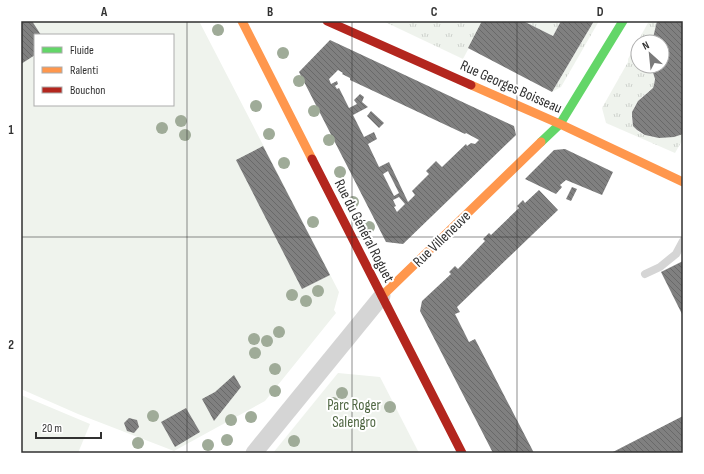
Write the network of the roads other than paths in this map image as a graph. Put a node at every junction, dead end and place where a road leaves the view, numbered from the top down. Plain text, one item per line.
1 (242, 21) edge
2 (327, 21) edge
3 (623, 21) edge
4 (560, 124) junction
5 (683, 182) edge
6 (683, 241) edge
7 (645, 274) dead end
8 (382, 296) junction
9 (254, 453) edge
10 (462, 453) edge

1 - 8 street, Rue du Général Roguet
2 - 4 street, Rue Georges Boisseau
3 - 4 street, Rue Villeneuve
4 - 5 street, Rue Georges Boisseau
4 - 8 street, Rue Villeneuve
6 - 7 lane
8 - 9 street, Rue Villeneuve
8 - 10 street, Rue du Général Roguet

